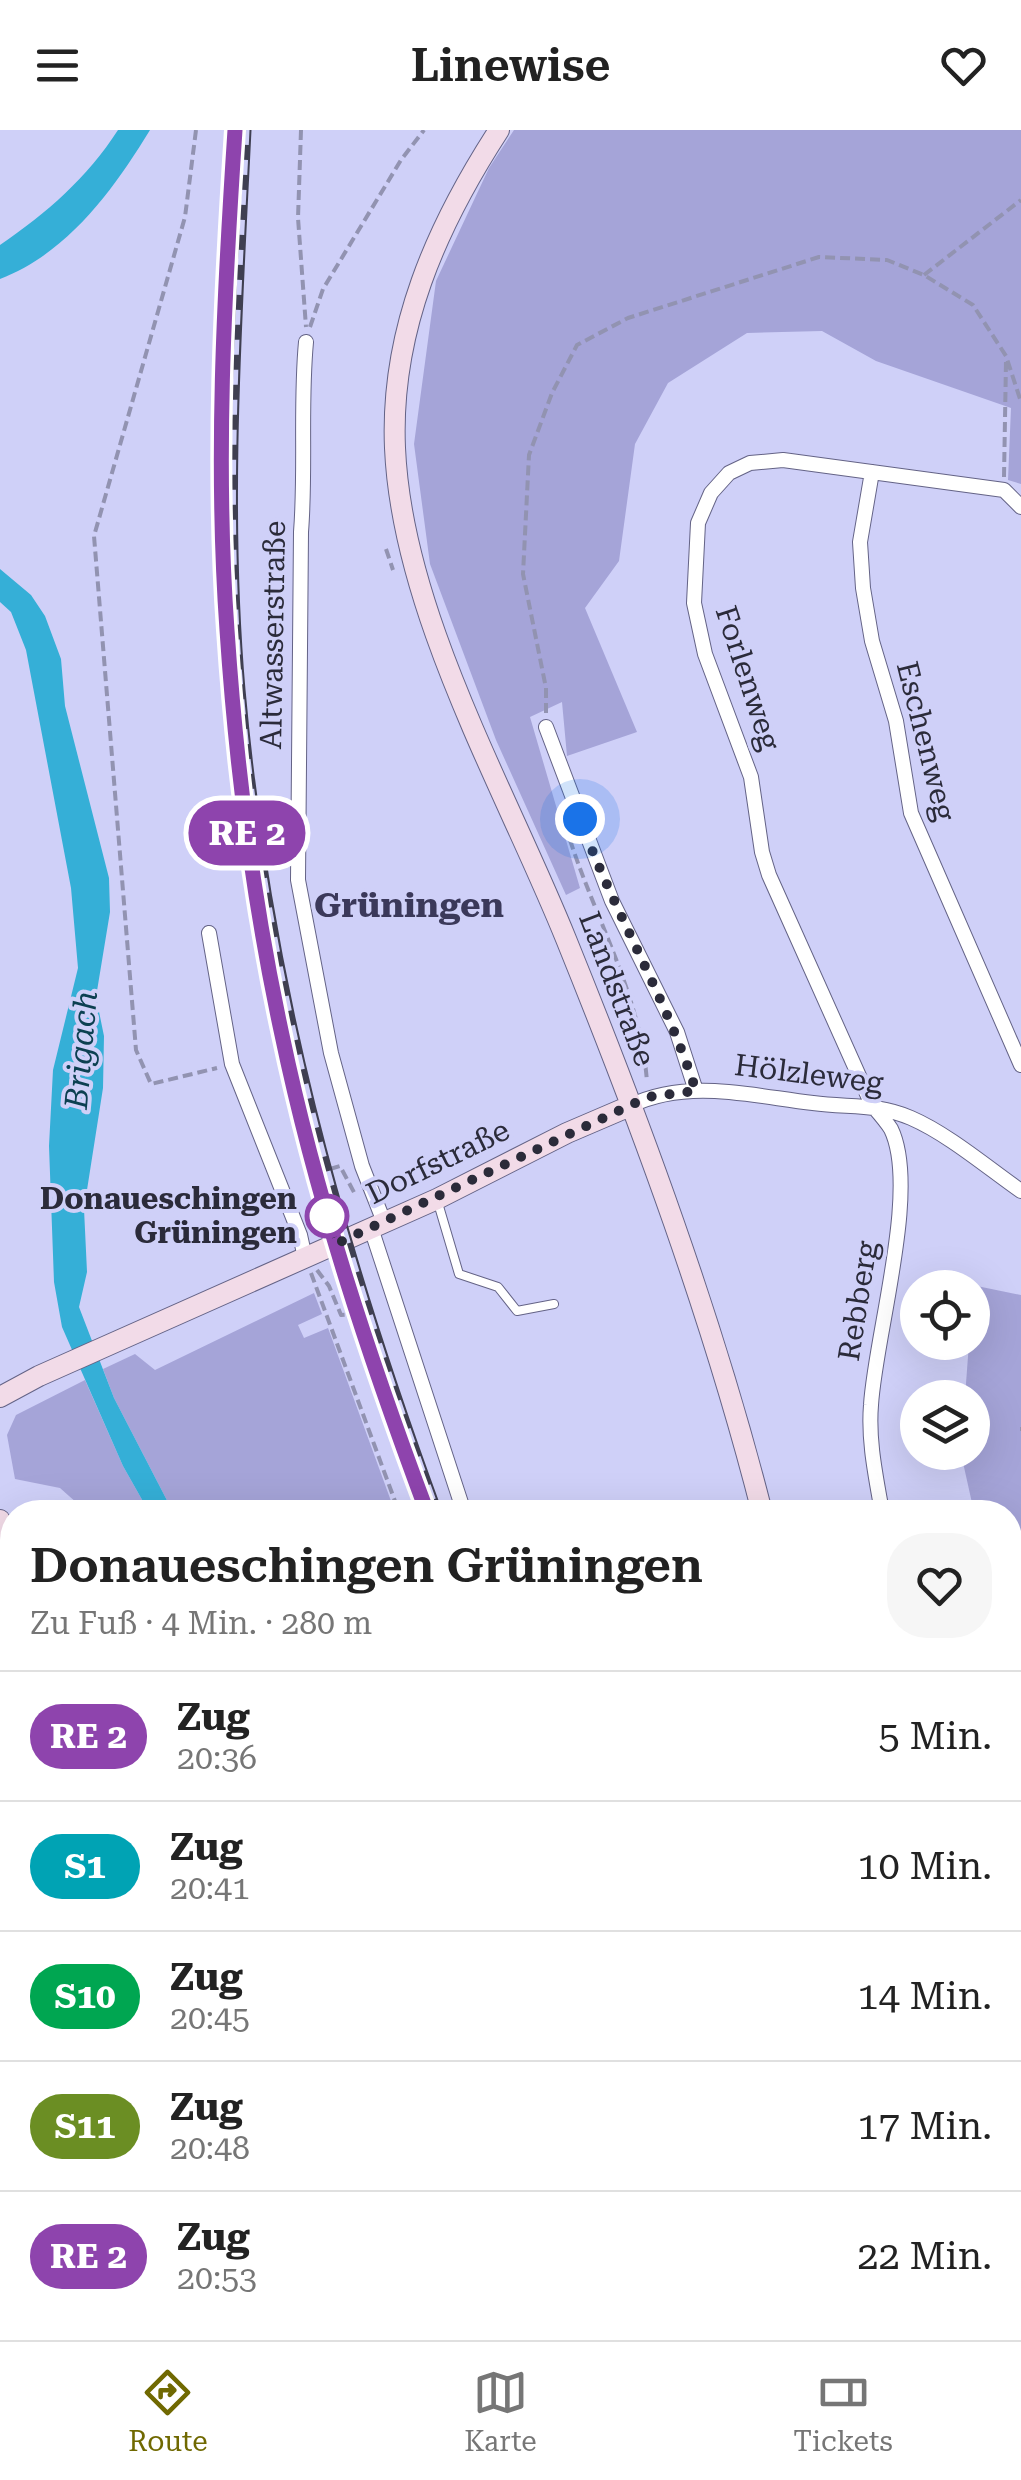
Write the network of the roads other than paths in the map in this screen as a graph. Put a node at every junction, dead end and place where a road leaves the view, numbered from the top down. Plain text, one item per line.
1 (499, 130) edge
2 (306, 342) road end
3 (872, 472) junction
4 (1021, 507) edge
5 (546, 727) road end
6 (208, 934) dead end
7 (1021, 1065) edge
8 (696, 1091) junction
9 (639, 1101) junction
10 (872, 1105) junction
11 (1021, 1191) edge
12 (437, 1198) junction
13 (378, 1225) junction
14 (305, 1258) junction
15 (554, 1304) dead end
16 (0, 1397) edge
17 (460, 1500) edge
18 (758, 1500) edge
19 (880, 1500) edge

1 - 9 main road, Landstraße
2 - 13 street, Altwasserstraße
3 - 4 street, Forlenweg
3 - 7 street, Eschenweg
3 - 10 street, Forlenweg
5 - 8 street
6 - 14 street
8 - 9 street, Hölzleweg
8 - 10 street, Hölzleweg
9 - 12 main road, Dorfstraße
9 - 18 main road, Landstraße
10 - 11 street, Hölzleweg
10 - 19 street, Rebberg
12 - 13 main road, Dorfstraße
12 - 15 lane
13 - 14 main road, Dorfstraße
13 - 17 street, Altwasserstraße
14 - 16 main road, Dorfstraße

